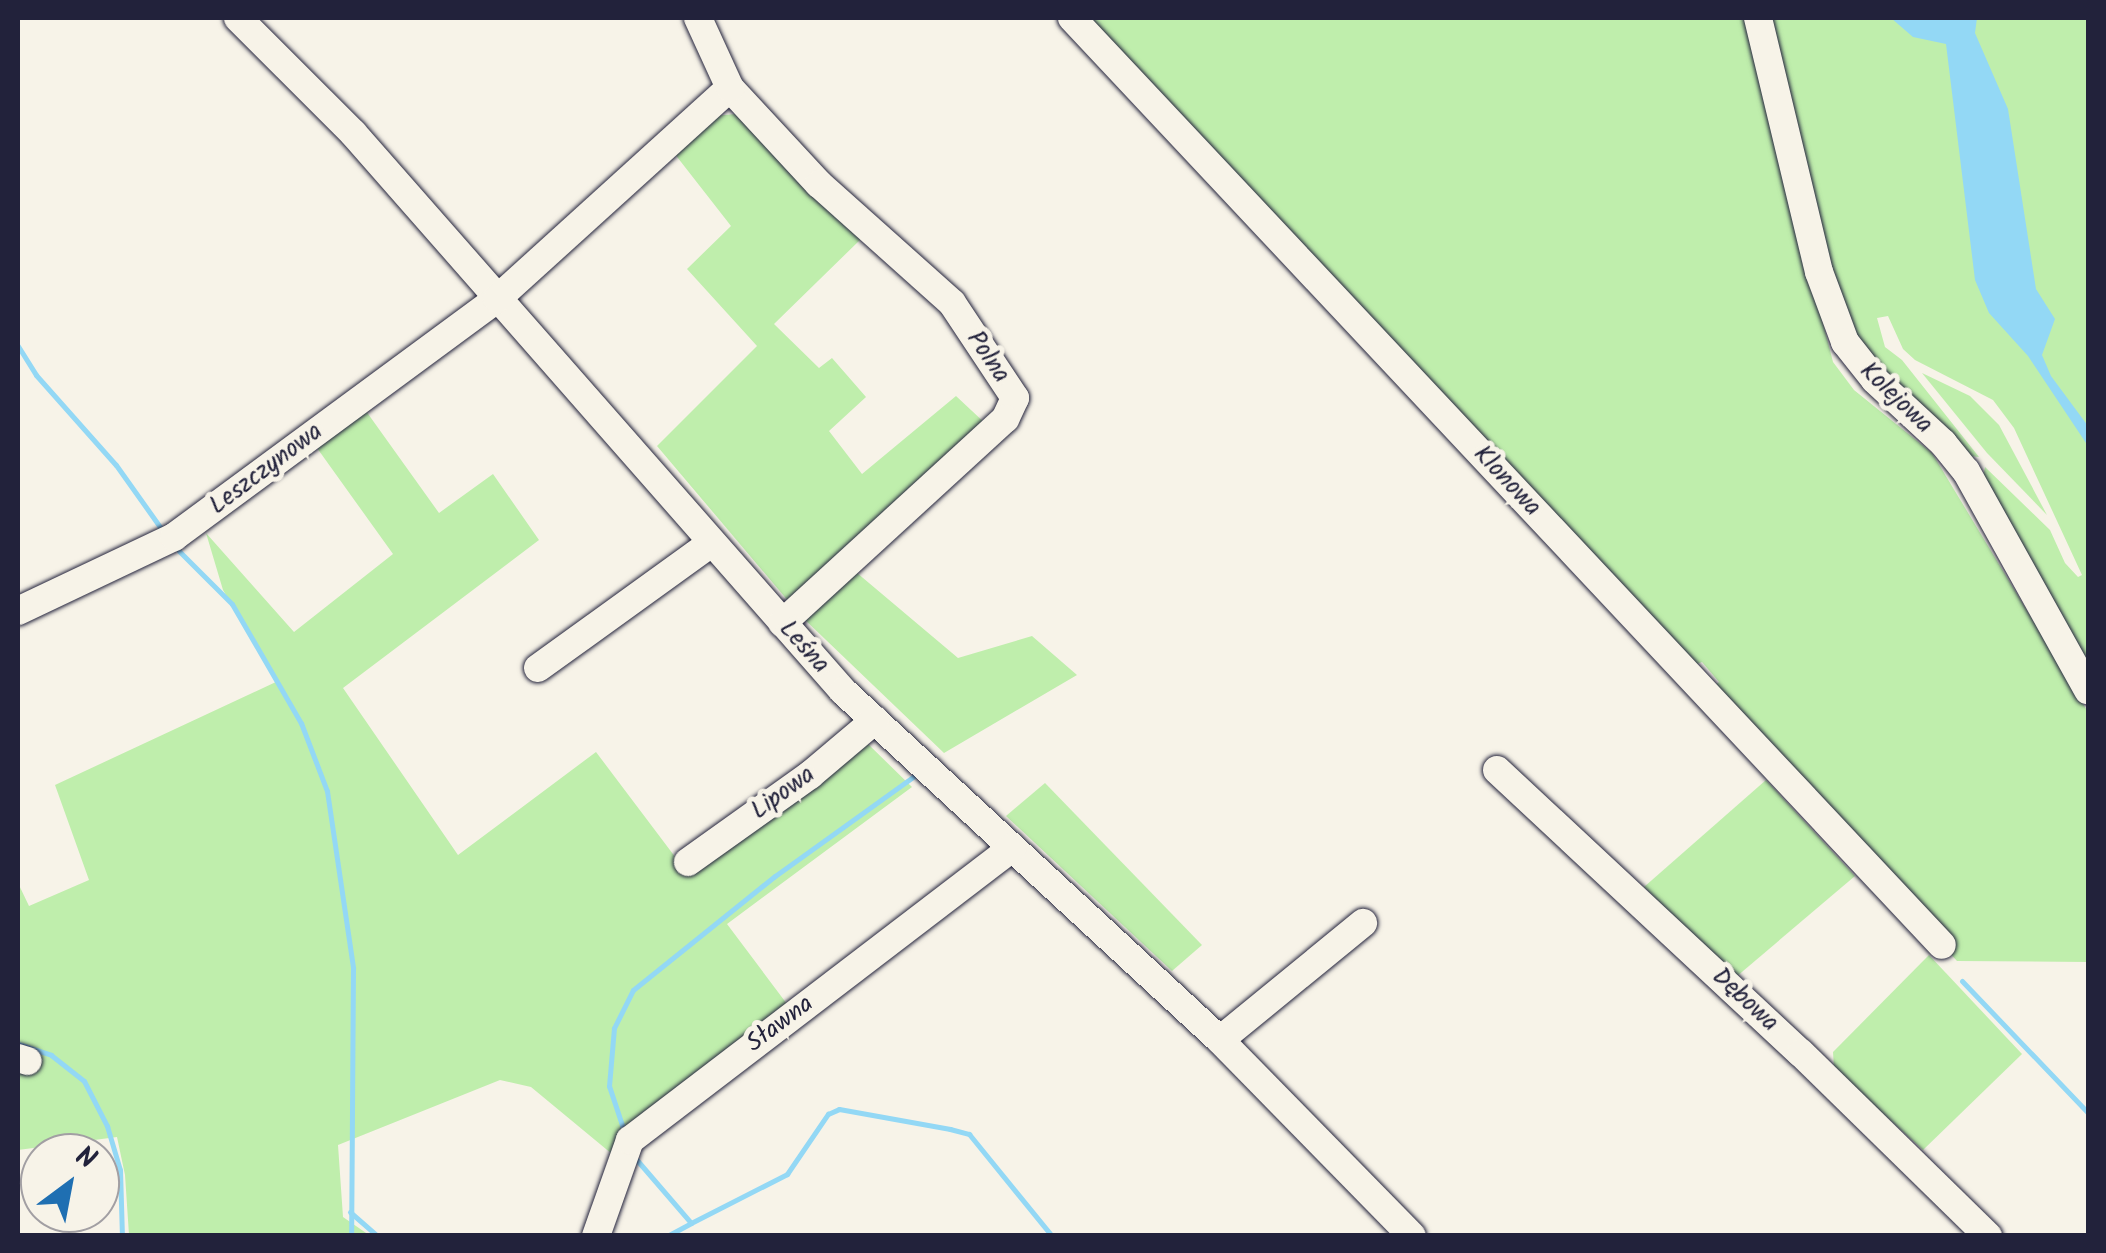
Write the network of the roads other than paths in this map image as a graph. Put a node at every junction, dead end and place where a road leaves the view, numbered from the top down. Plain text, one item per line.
1 (238, 18) edge
2 (698, 18) edge
3 (1072, 18) edge
4 (1758, 18) edge
5 (730, 88) junction
6 (497, 299) junction
7 (711, 543) junction
8 (18, 611) edge
9 (782, 623) junction
10 (538, 668) dead end
11 (2088, 690) edge
12 (875, 720) junction
13 (1497, 770) dead end
14 (1012, 848) junction
15 (688, 862) dead end
16 (1363, 923) dead end
17 (1942, 944) dead end
18 (1220, 1040) junction
19 (596, 1236) edge
20 (1412, 1236) edge
21 (1988, 1236) edge

1 - 6 street, Leśna
2 - 5 street, Polna
3 - 17 street, Klonowa
4 - 11 street, Kolejowa
5 - 6 street
5 - 9 street, Polna
6 - 7 street, Leśna
6 - 8 street, Leszczynowa
7 - 9 street, Leśna
7 - 10 street
9 - 12 street, Leśna
12 - 14 street, Leśna
12 - 15 street, Lipowa
13 - 21 street, Dębowa
14 - 18 street, Leśna
14 - 19 street, Sławna
16 - 18 street
18 - 20 street, Leśna

